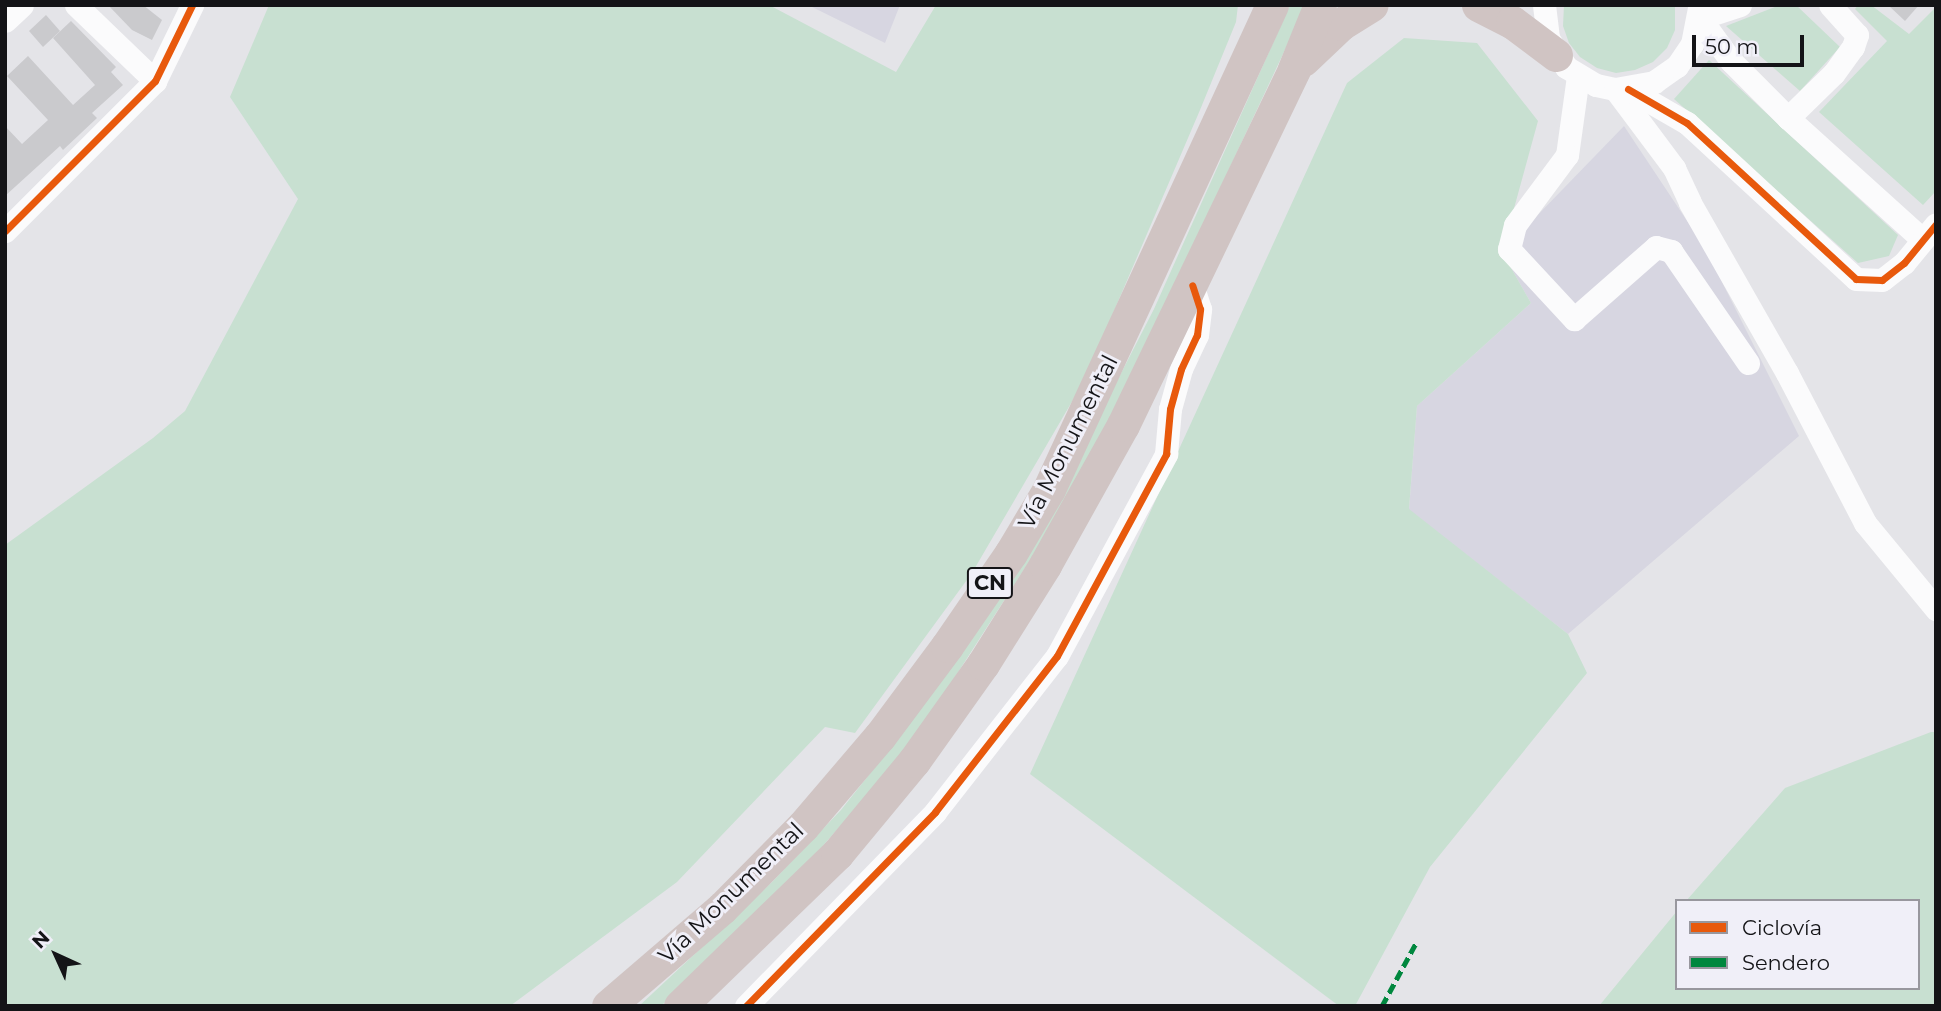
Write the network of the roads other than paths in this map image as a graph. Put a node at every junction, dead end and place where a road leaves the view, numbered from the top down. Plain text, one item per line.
1 (22, 5) edge
2 (76, 5) edge
3 (192, 5) edge
4 (1252, 5) edge
5 (1272, 5) edge
6 (1320, 5) edge
7 (1371, 5) edge
8 (1478, 5) edge
9 (1544, 5) edge
10 (1740, 5) edge
11 (1830, 5) edge
12 (1699, 11) edge
13 (5, 21) edge
14 (1567, 66) junction
15 (1294, 69) junction
16 (1244, 70) junction
17 (155, 81) junction
18 (1621, 89) junction
19 (1788, 118) junction
20 (5, 231) edge
21 (1929, 231) edge
22 (1192, 285) junction
23 (1748, 363) dead end
24 (1936, 609) edge
25 (608, 1006) edge
26 (680, 1006) edge
27 (746, 1006) edge

1 - 13 street
2 - 17 street
3 - 17 street
4 - 16 highway
5 - 16 highway, Vía Monumental / CN
6 - 15 highway, Vía Monumental / CN
7 - 15 highway
8 - 14 highway
9 - 14 street
10 - 12 street
11 - 19 street
12 - 18 street
12 - 19 street
14 - 18 street
14 - 23 street
15 - 22 highway, Vía Monumental / CN
16 - 25 highway, Vía Monumental / CN
17 - 20 street
18 - 21 street
18 - 24 street
19 - 21 street
22 - 26 highway, Vía Monumental / CN
22 - 27 street

